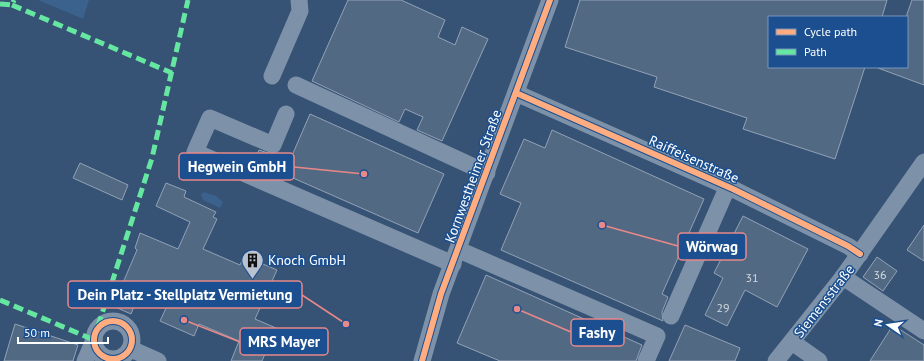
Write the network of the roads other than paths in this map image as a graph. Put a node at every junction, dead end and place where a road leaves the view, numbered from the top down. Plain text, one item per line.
1 (299, 0) edge
2 (550, 0) edge
3 (272, 76) dead end
4 (296, 85) dead end
5 (516, 93) junction
6 (286, 114) dead end
7 (924, 162) edge
8 (487, 172) junction
9 (728, 186) junction
10 (860, 254) junction
11 (456, 257) junction
12 (843, 277) junction
13 (672, 316) dead end
14 (924, 331) edge
15 (94, 340) junction
16 (792, 342) junction
17 (131, 349) junction
18 (86, 361) edge
19 (158, 361) edge
20 (422, 361) edge
21 (646, 361) edge
22 (776, 361) edge
23 (819, 361) edge

1 - 3 street
2 - 5 street, Kornwestheimer Straße
4 - 8 street
5 - 8 street, Kornwestheimer Straße
5 - 9 street, Raiffeisenstraße
6 - 11 street
7 - 10 street, Siemensstraße
8 - 11 street, Kornwestheimer Straße
9 - 10 street, Raiffeisenstraße
9 - 13 street
10 - 12 street, Siemensstraße
11 - 20 street, Kornwestheimer Straße
11 - 21 street
12 - 14 street
12 - 16 street, Siemensstraße
15 - 17 street
15 - 17 street
15 - 18 street
16 - 22 street, Siemensstraße
16 - 23 street
17 - 19 street

